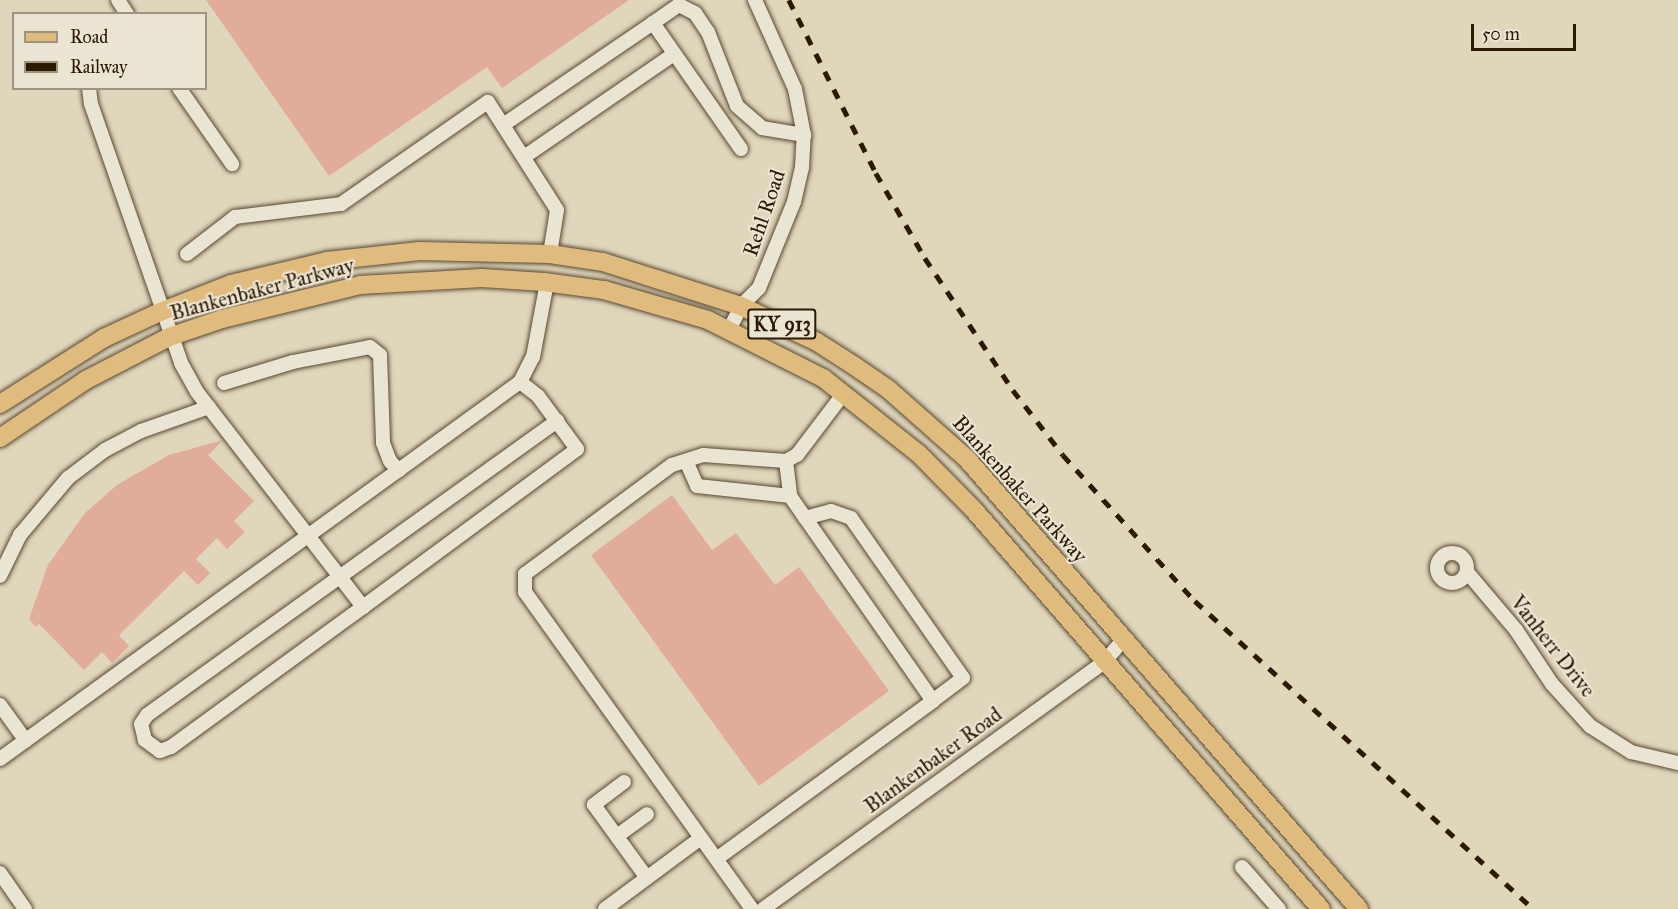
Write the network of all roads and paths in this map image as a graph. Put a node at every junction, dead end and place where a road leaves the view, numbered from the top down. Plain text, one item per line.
1 (755, 0) edge
2 (653, 23) junction
3 (674, 54) junction
4 (89, 90) edge
5 (180, 90) edge
6 (503, 125) junction
7 (804, 135) junction
8 (741, 149) dead end
9 (524, 157) junction
10 (232, 164) dead end
11 (187, 254) dead end
12 (550, 254) junction
13 (547, 282) junction
14 (741, 306) junction
15 (160, 312) junction
16 (729, 330) junction
17 (169, 337) junction
18 (520, 382) junction
19 (224, 383) dead end
20 (844, 393) junction
21 (0, 404) edge
22 (209, 407) junction
23 (556, 421) junction
24 (0, 438) edge
25 (686, 461) junction
26 (786, 461) junction
27 (399, 471) junction
28 (790, 496) junction
29 (805, 518) junction
30 (309, 537) junction
31 (1467, 572) dead end
32 (0, 576) edge
33 (340, 577) junction
34 (363, 607) junction
35 (1124, 639) junction
36 (1104, 662) junction
37 (933, 701) junction
38 (0, 705) edge
39 (26, 741) junction
40 (0, 759) edge
41 (1678, 763) edge
42 (624, 783) dead end
43 (647, 814) dead end
44 (617, 836) junction
45 (701, 838) junction
46 (716, 859) junction
47 (1242, 867) dead end
48 (0, 873) edge
49 (647, 878) junction
50 (26, 909) edge
51 (605, 909) edge
52 (752, 909) edge
53 (762, 909) edge
54 (1279, 909) edge
55 (1322, 909) edge
56 (1359, 909) edge

1 - 7 street, Rehl Road
2 - 3 street
2 - 6 street
2 - 7 street
3 - 8 street
3 - 9 street
4 - 15 street
5 - 10 street
6 - 9 street
6 - 11 street
7 - 14 street, Rehl Road
9 - 12 street
12 - 14 main road, Blankenbaker Parkway / KY 913
12 - 15 main road, Blankenbaker Parkway / KY 913
13 - 16 main road, Blankenbaker Parkway / KY 913
13 - 17 main road, Blankenbaker Parkway / KY 913
13 - 18 street
14 - 16 street, Rehl Road
14 - 35 main road, Blankenbaker Parkway / KY 913
15 - 17 street
15 - 21 main road, Blankenbaker Parkway / KY 913
16 - 20 main road, Blankenbaker Parkway / KY 913
17 - 22 street
17 - 24 main road, Blankenbaker Parkway / KY 913
18 - 23 street
18 - 27 street
19 - 27 street
20 - 26 street
20 - 36 main road, Blankenbaker Parkway / KY 913
22 - 30 street
22 - 32 street
23 - 33 street
23 - 34 street
25 - 26 street
25 - 28 street
25 - 45 street
26 - 28 street
27 - 30 street
28 - 29 street
29 - 37 street
29 - 37 street
30 - 33 street
30 - 39 street
31 - 41 street, Vanherr Drive
33 - 34 street
33 - 34 street
35 - 36 street, Blankenbaker Road
35 - 56 main road, Blankenbaker Parkway / KY 913
36 - 53 street, Blankenbaker Road
36 - 55 main road, Blankenbaker Parkway / KY 913
37 - 46 street
38 - 39 street
39 - 40 street
42 - 44 street
43 - 44 street
44 - 49 street
45 - 46 street
45 - 49 street
46 - 52 street
47 - 54 street
48 - 50 street
49 - 51 street

